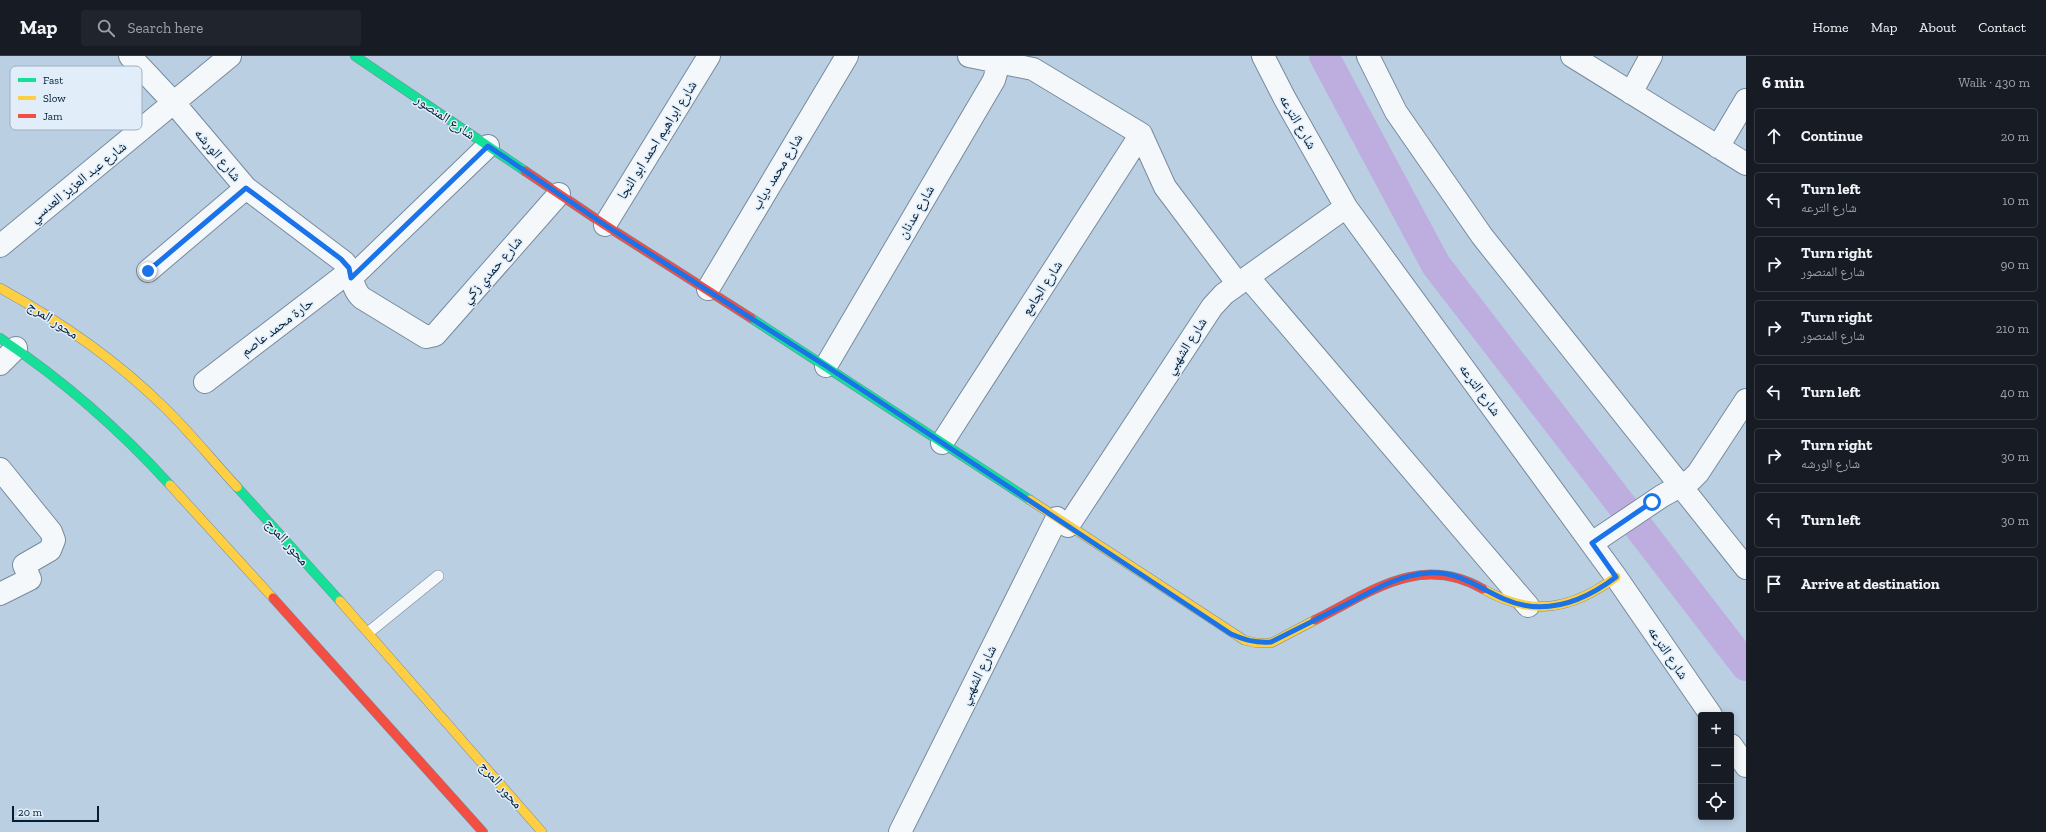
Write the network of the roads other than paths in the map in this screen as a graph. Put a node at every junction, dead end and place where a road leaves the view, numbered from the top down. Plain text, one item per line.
1 (130, 56) edge
2 (230, 56) edge
3 (355, 56) edge
4 (709, 56) edge
5 (847, 56) edge
6 (969, 56) edge
7 (1263, 56) edge
8 (1368, 56) edge
9 (1572, 56) edge
10 (1651, 56) edge
11 (1000, 59) edge
12 (139, 66) edge
13 (142, 69) edge
14 (1631, 93) junction
15 (1746, 100) edge
16 (174, 103) junction
17 (142, 129) edge
18 (141, 130) edge
19 (1141, 134) junction
20 (488, 146) junction
21 (1718, 147) junction
22 (1746, 164) edge
23 (246, 188) junction
24 (559, 194) junction
25 (1346, 207) junction
26 (605, 225) junction
27 (0, 246) edge
28 (148, 271) dead end
29 (351, 275) junction
30 (1243, 280) junction
31 (0, 288) edge
32 (708, 288) junction
33 (421, 335) joint
34 (8, 343) edge
35 (0, 364) edge
36 (826, 366) junction
37 (205, 382) dead end
38 (1746, 400) edge
39 (942, 443) junction
40 (0, 469) edge
41 (1682, 486) junction
42 (1062, 522) junction
43 (1592, 543) junction
44 (1746, 568) edge
45 (438, 576) dead end
46 (1616, 577) junction
47 (0, 594) edge
48 (1528, 606) junction
49 (369, 632) junction
50 (1709, 712) edge
51 (1733, 748) edge
52 (1746, 766) edge
53 (483, 832) edge
54 (542, 832) edge
55 (900, 832) edge

1 - 12 street, شارع الورشه
2 - 16 street, شارع عبد العزيز العدسي
3 - 20 street, شارع المنصور
4 - 26 street, شارع ابراهيم احمد ابو النجا
5 - 32 street, شارع محمد دياب
6 - 11 street
7 - 25 street, شارع الترعه
8 - 41 street
9 - 14 street
10 - 14 street
11 - 19 street
11 - 36 street, شارع عدنان
13 - 16 street, شارع الورشه
14 - 21 street
15 - 21 street
16 - 17 street, شارع عبد العزيز العدسي
16 - 23 street, شارع الورشه
18 - 27 street, شارع عبد العزيز العدسي
19 - 30 street
19 - 39 street, شارع الجامع
20 - 24 street, شارع المنصور
20 - 29 street, حارة محمد عاصم
21 - 22 street
23 - 28 street
23 - 29 street, شارع الورشه
24 - 26 street, شارع المنصور
24 - 33 street, شارع حمدي زكي
25 - 30 street, شارع الشهبي
25 - 43 street, شارع الترعه
26 - 32 street, شارع المنصور
29 - 33 street, شارع الورشه
29 - 37 street, حارة محمد عاصم
30 - 42 street, شارع الشهبي
30 - 48 street
31 - 49 street, محور المرج
32 - 36 street, شارع المنصور
34 - 35 street
34 - 53 street
36 - 39 street, شارع المنصور
38 - 41 street
39 - 42 street, شارع المنصور
40 - 47 street
41 - 43 street
41 - 44 street
42 - 48 street, شارع المنصور
42 - 55 street, شارع الشهبي
43 - 46 street, شارع الترعه
45 - 49 lane
46 - 48 street, شارع المنصور
46 - 50 street, شارع الترعه
49 - 54 street, محور المرج
51 - 52 street

